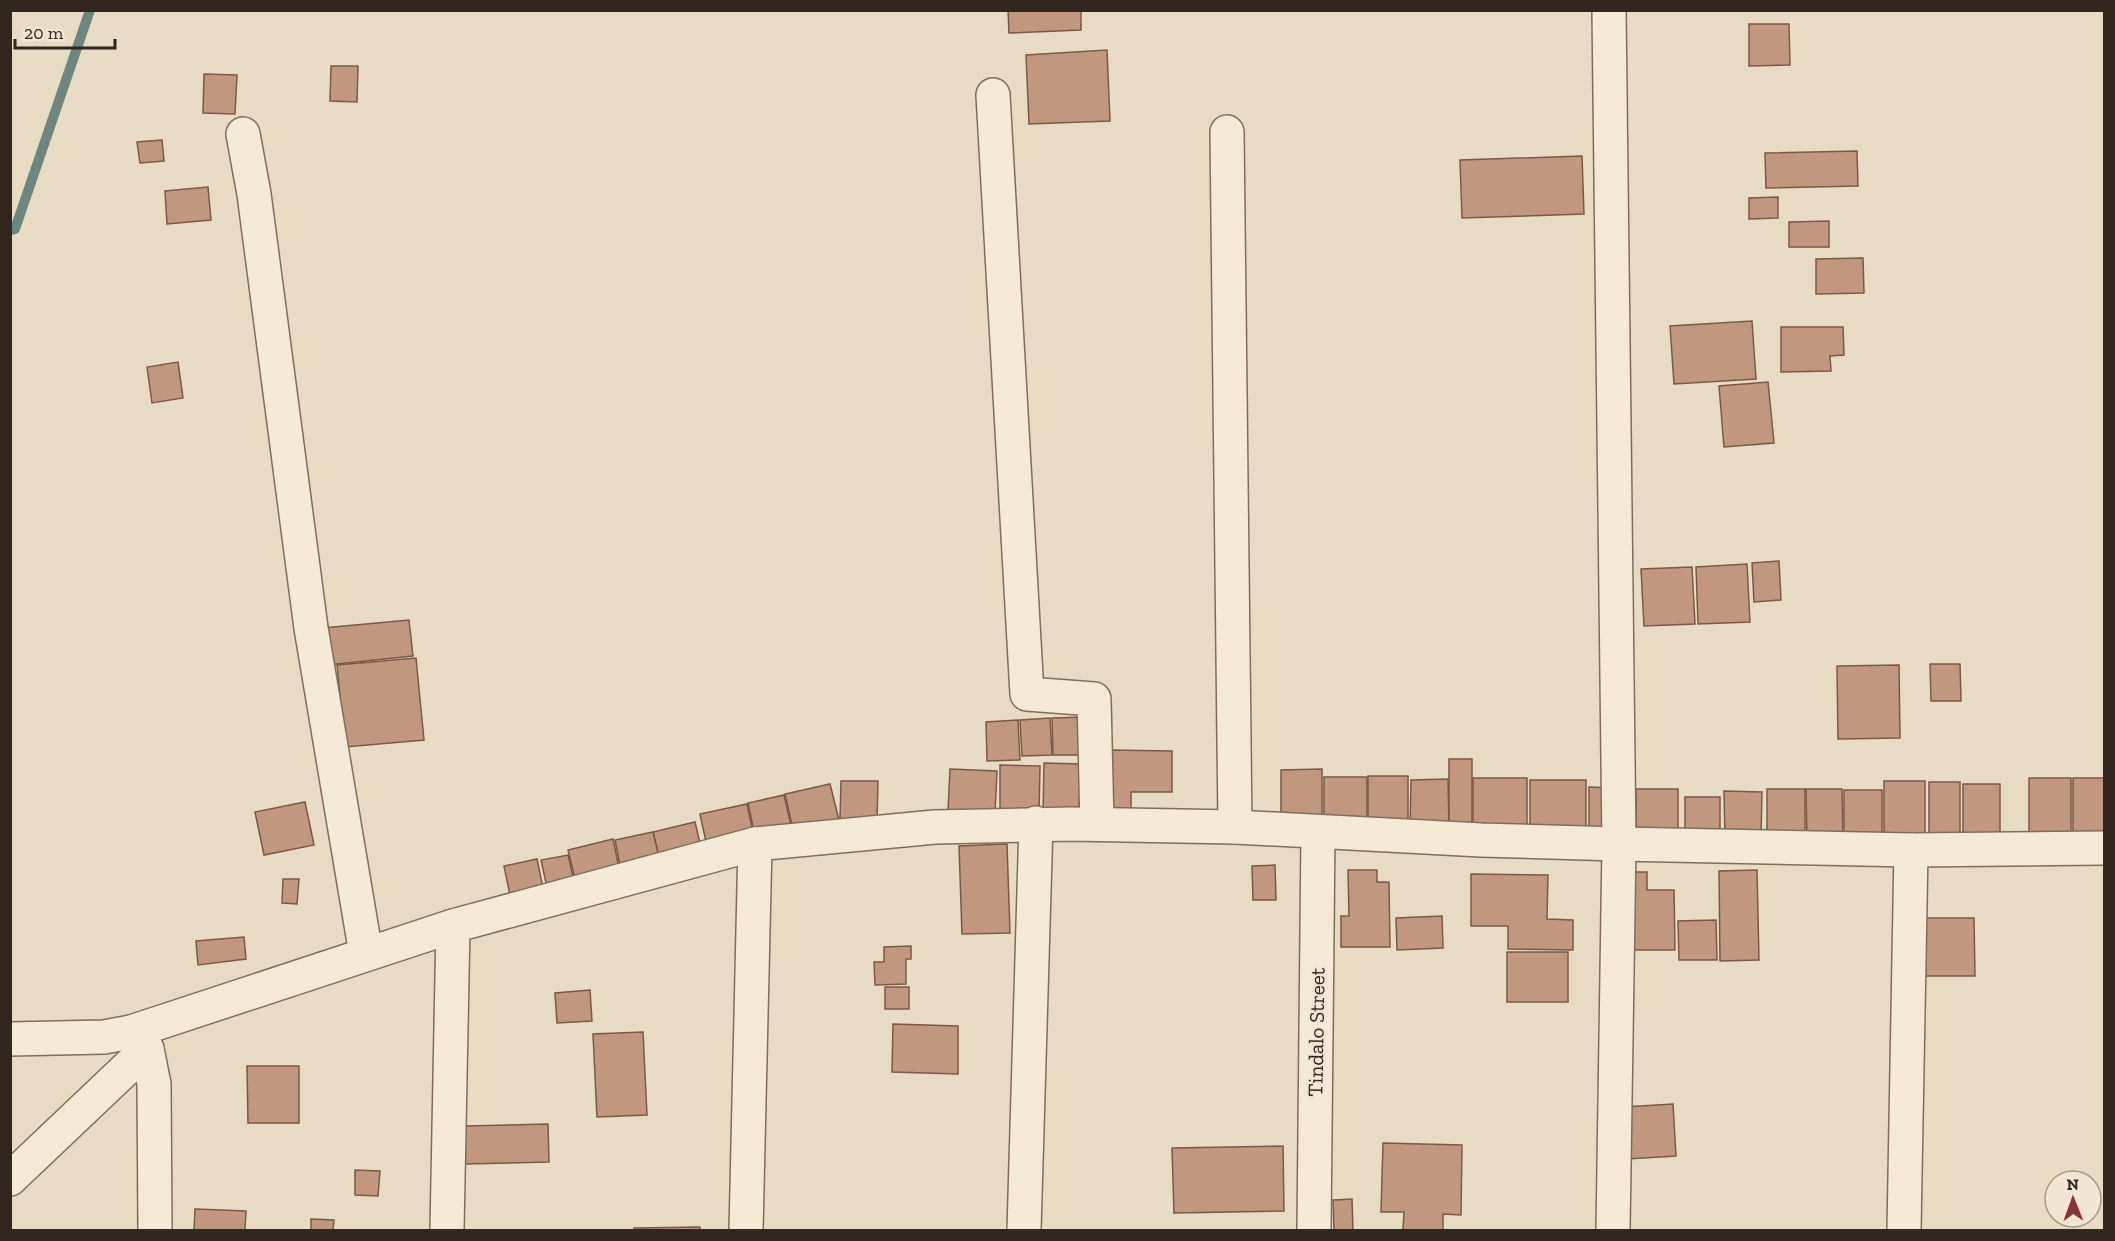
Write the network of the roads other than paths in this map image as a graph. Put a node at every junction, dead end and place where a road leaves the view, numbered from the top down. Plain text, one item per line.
1 (1609, 10) edge
2 (993, 95) dead end
3 (1227, 132) dead end
4 (243, 134) dead end
5 (1036, 823) junction
6 (1097, 824) junction
7 (1235, 827) junction
8 (1318, 833) junction
9 (755, 844) junction
10 (1619, 844) junction
11 (2104, 848) edge
12 (1911, 850) junction
13 (453, 926) junction
14 (366, 954) junction
15 (10, 1039) edge
16 (139, 1040) junction
17 (10, 1179) edge
18 (155, 1230) edge
19 (447, 1230) edge
20 (746, 1230) edge
21 (1024, 1230) edge
22 (1314, 1230) edge
23 (1613, 1230) edge
24 (1904, 1230) edge

1 - 10 street
2 - 6 street
3 - 7 street
4 - 14 street
5 - 6 street
5 - 9 street
5 - 21 street
6 - 7 street
7 - 8 street
8 - 10 street
8 - 22 street, Tindalo Street
9 - 13 street
9 - 20 street
10 - 12 street
10 - 23 street
11 - 12 street
12 - 24 street
13 - 14 street
13 - 19 street
14 - 16 street
15 - 16 street
16 - 17 street
16 - 18 street

